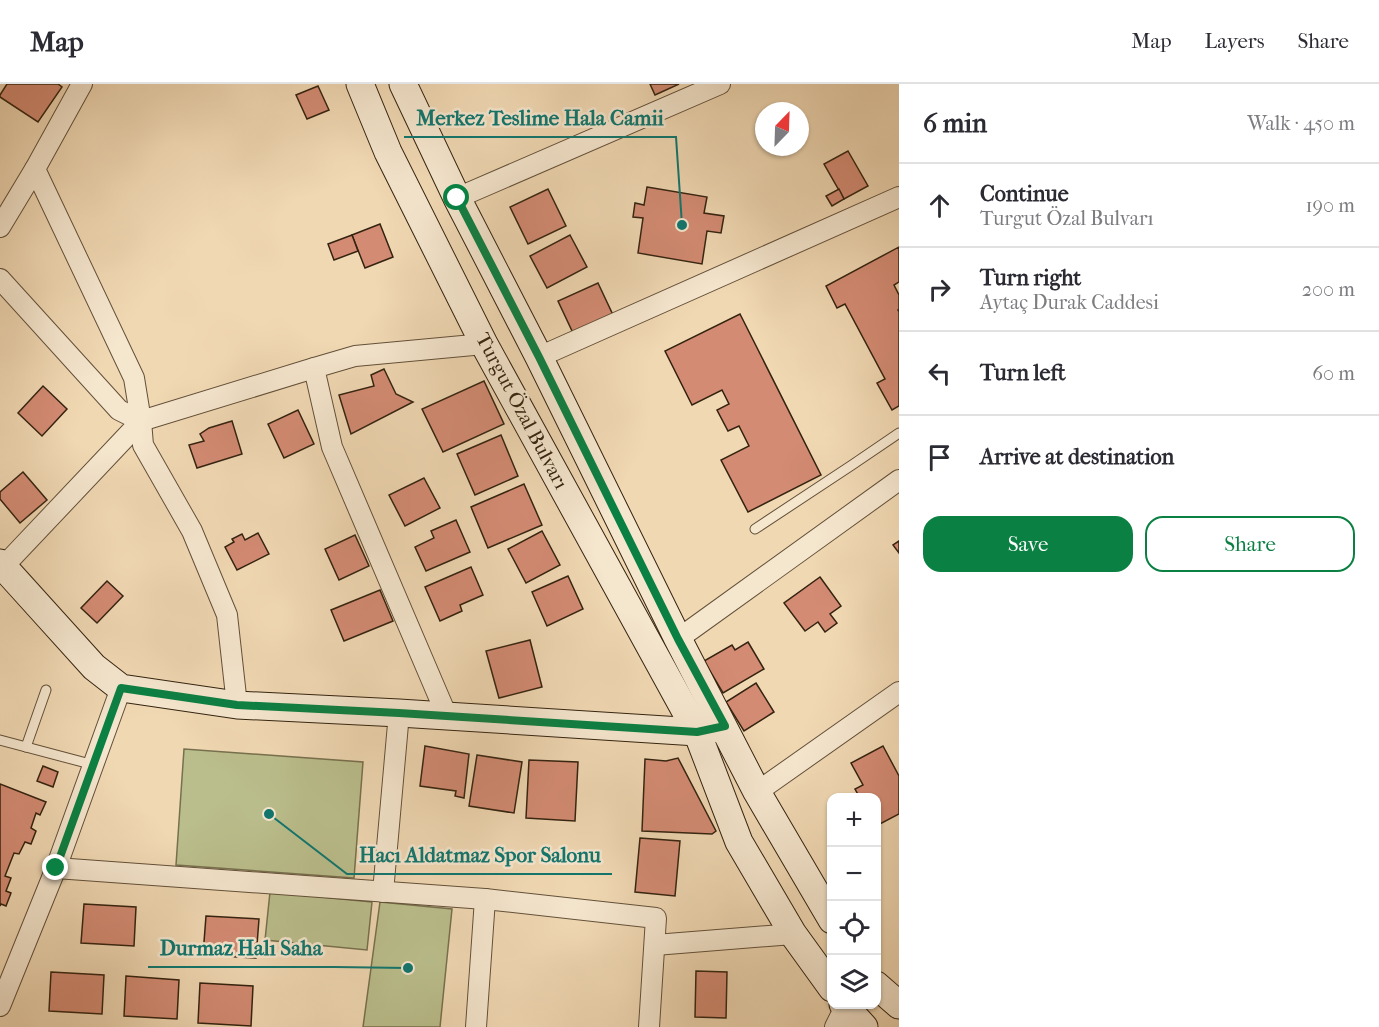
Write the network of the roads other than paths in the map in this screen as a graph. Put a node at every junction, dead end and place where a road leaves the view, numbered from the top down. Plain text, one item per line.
1 (82, 84) edge
2 (360, 84) edge
3 (403, 84) edge
4 (720, 84) edge
5 (35, 169) junction
6 (899, 197) edge
7 (457, 198) junction
8 (0, 227) edge
9 (0, 279) edge
10 (484, 344) junction
11 (539, 357) junction
12 (314, 368) junction
13 (141, 422) junction
14 (899, 433) edge
15 (899, 480) edge
16 (755, 529) dead end
17 (2, 565) edge
18 (678, 639) junction
19 (121, 688) junction
20 (46, 690) dead end
21 (899, 692) edge
22 (237, 705) junction
23 (399, 713) junction
24 (447, 716) junction
25 (725, 726) junction
26 (697, 732) junction
27 (0, 740) edge
28 (26, 747) junction
29 (94, 765) junction
30 (757, 792) junction
31 (56, 868) junction
32 (383, 892) junction
33 (485, 899) junction
34 (827, 913) edge
35 (793, 934) junction
36 (655, 945) junction
37 (827, 988) edge
38 (881, 989) edge
39 (899, 1005) edge
40 (0, 1006) edge
41 (842, 1009) edge
42 (476, 1027) edge
43 (649, 1027) edge
44 (864, 1027) edge

1 - 5 street
2 - 10 main road, Turgut Özal Bulvarı
3 - 7 main road, Turgut Özal Bulvarı
4 - 7 street
5 - 8 street
5 - 13 street
6 - 11 street
7 - 11 main road, Turgut Özal Bulvarı
9 - 13 street
10 - 12 street
10 - 26 main road, Turgut Özal Bulvarı
11 - 18 main road, Turgut Özal Bulvarı
12 - 13 street
12 - 24 street
13 - 17 street
13 - 22 street
14 - 16 lane
15 - 18 street
17 - 19 main road
18 - 25 main road, Turgut Özal Bulvarı
19 - 22 main road
19 - 29 street
20 - 28 lane
21 - 30 street
22 - 23 main road
23 - 24 main road
23 - 32 street
24 - 26 main road
25 - 26 main road
25 - 30 main road, Turgut Özal Bulvarı
26 - 35 main road, Turgut Özal Bulvarı
27 - 28 lane
28 - 29 lane
29 - 31 street
30 - 34 main road, Turgut Özal Bulvarı
31 - 32 street
31 - 40 street
32 - 33 street
33 - 36 street
33 - 42 street
35 - 36 street
35 - 37 main road, Turgut Özal Bulvarı
36 - 43 street
38 - 39 main road
41 - 44 main road, Turgut Özal Bulvarı

